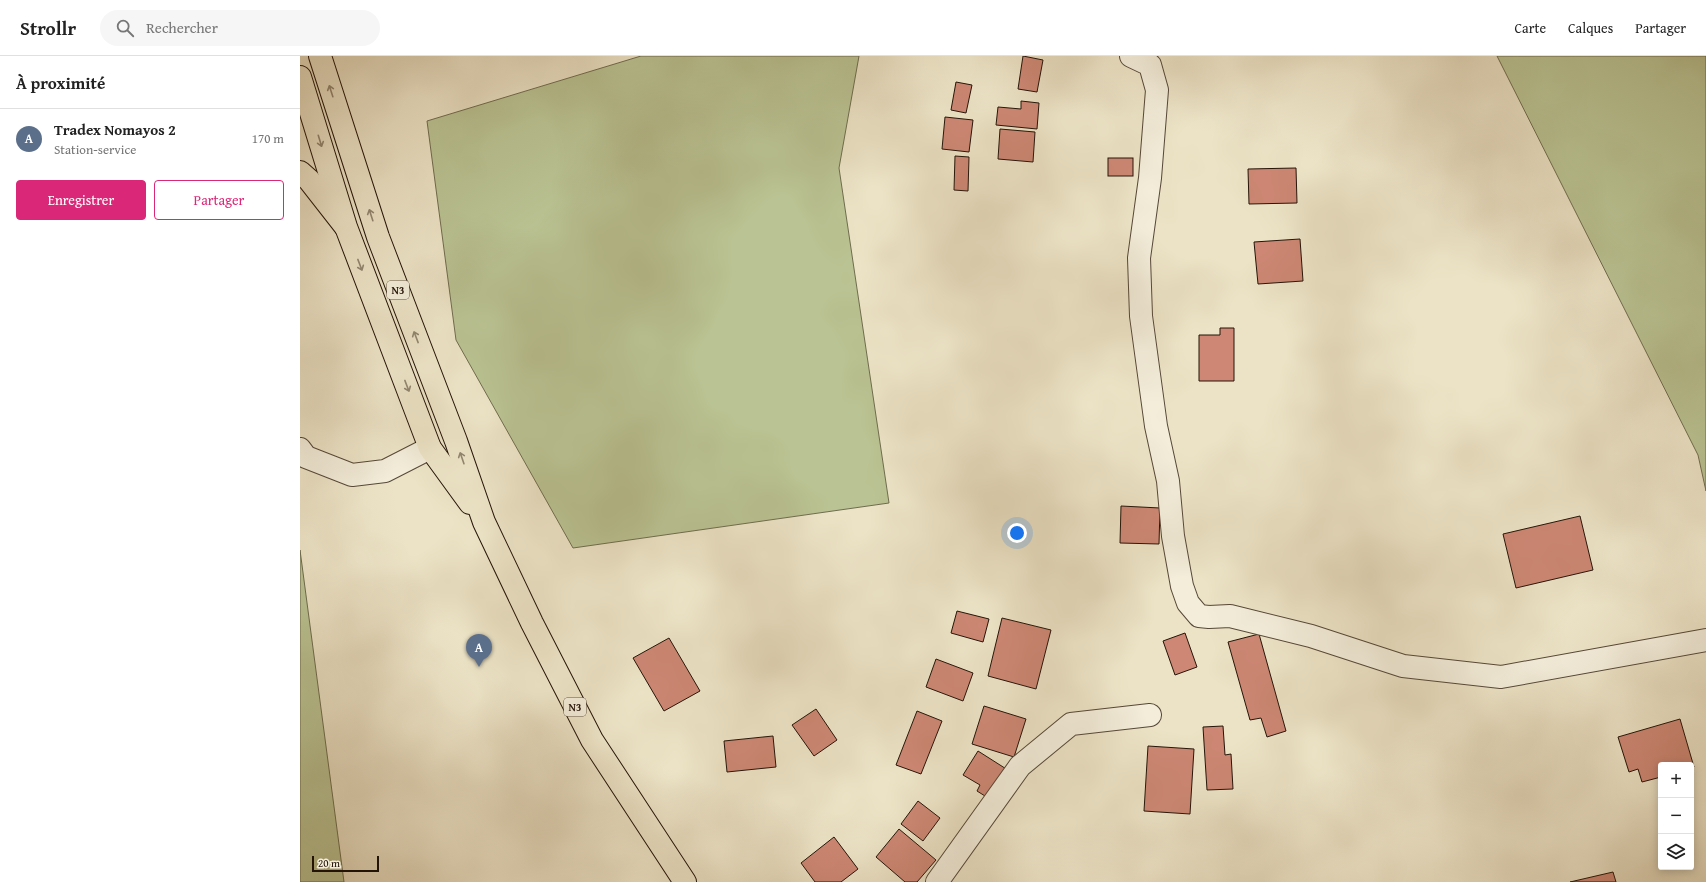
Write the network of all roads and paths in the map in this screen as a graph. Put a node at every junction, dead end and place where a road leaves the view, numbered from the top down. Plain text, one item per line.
1 (320, 56) edge
2 (1131, 56) edge
3 (300, 77) edge
4 (300, 172) edge
5 (346, 227) junction
6 (430, 448) junction
7 (300, 449) edge
8 (484, 522) junction
9 (1706, 640) edge
10 (1150, 715) dead end
11 (685, 882) edge
12 (937, 882) edge

8 -> 1 main road, N3
2 - 9 street
3 -> 5 main road, N3
4 - 5 main road
5 -> 6 main road, N3
6 - 7 street
6 - 8 main road, N3
8 - 11 main road, N3
10 - 12 street

